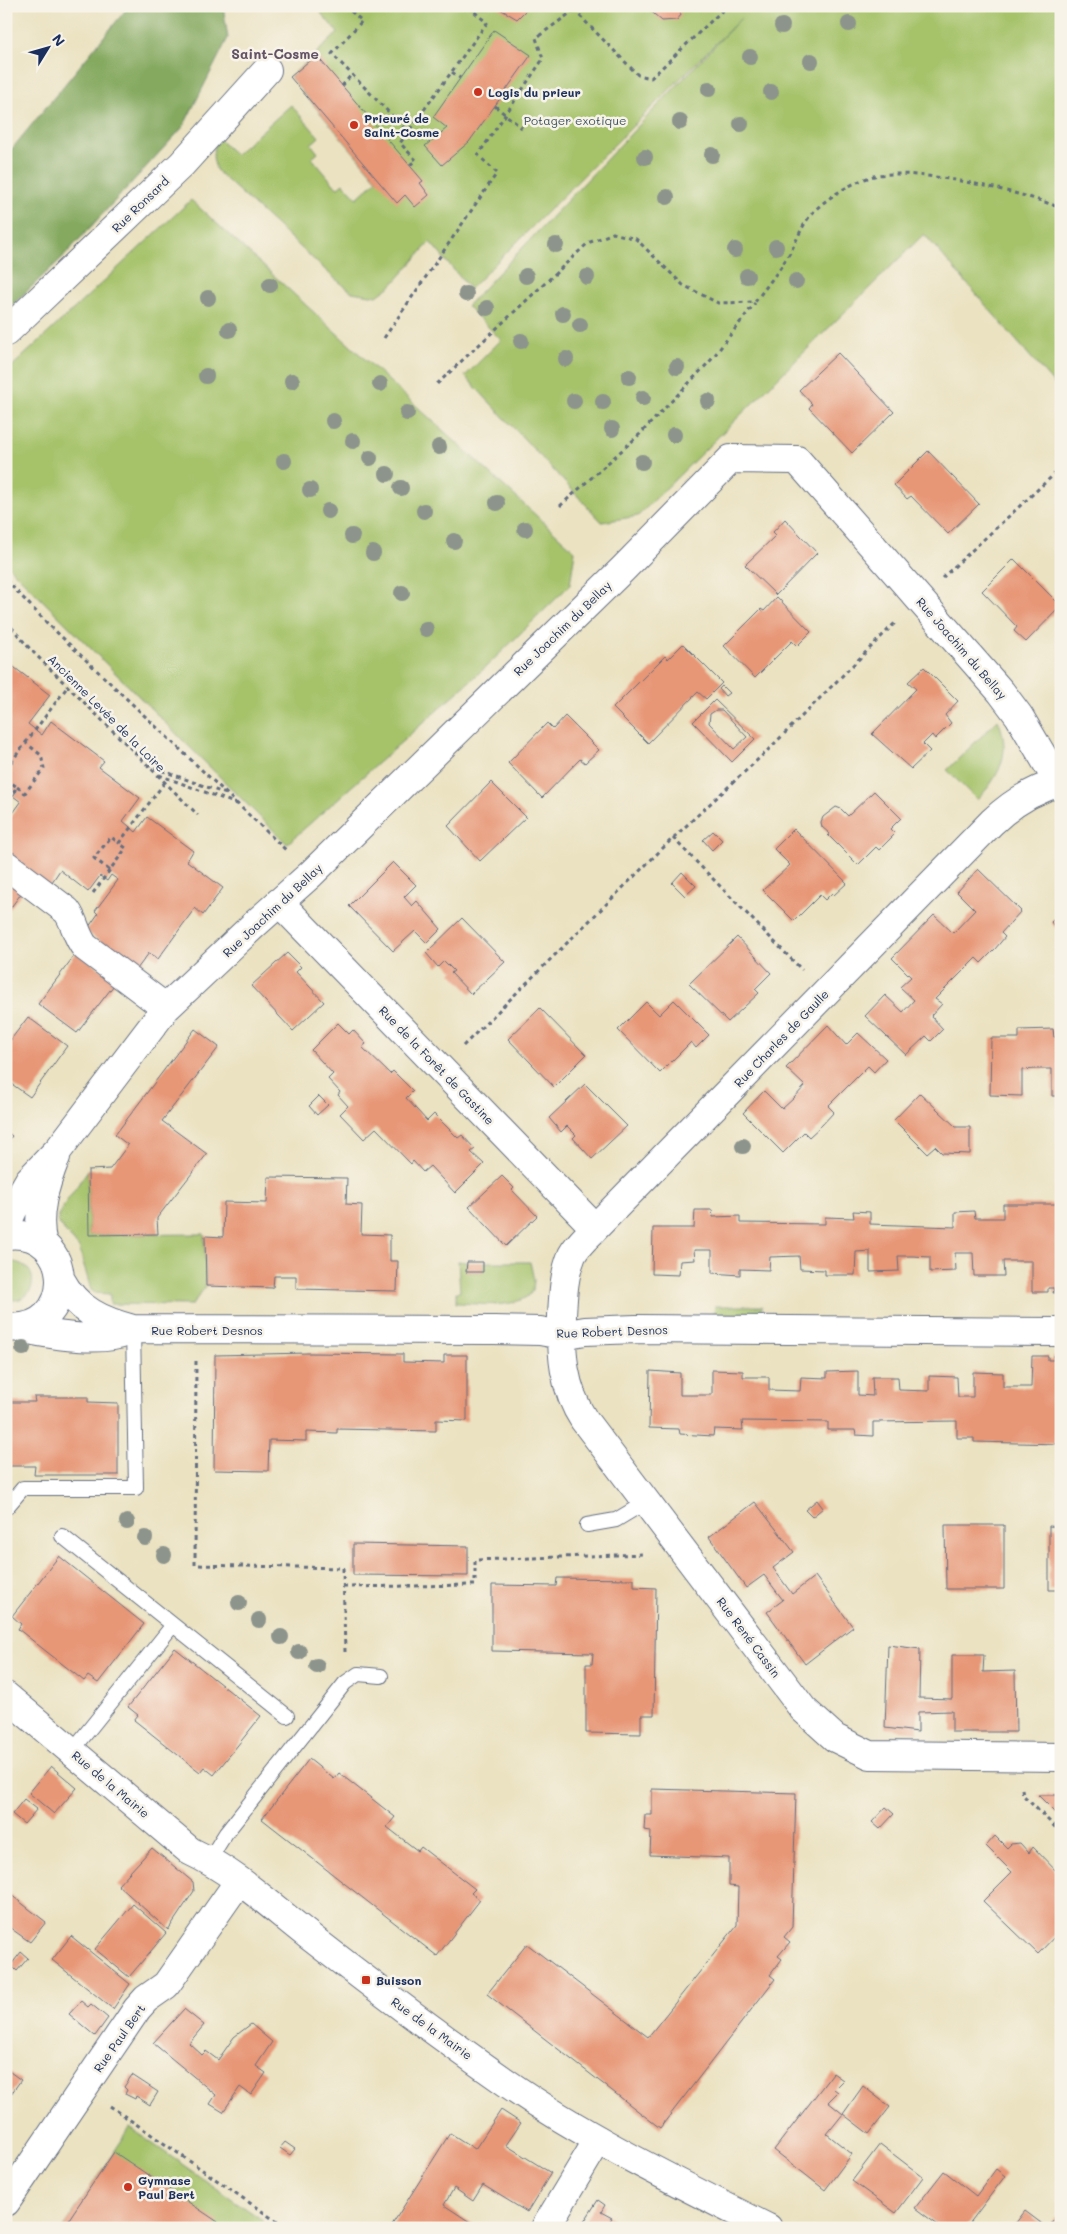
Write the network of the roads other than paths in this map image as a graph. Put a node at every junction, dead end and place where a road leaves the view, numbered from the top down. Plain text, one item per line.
1 (268, 70) dead end
2 (6, 332) edge
3 (1060, 784) edge
4 (6, 866) edge
5 (279, 902) junction
6 (166, 1008) junction
7 (59, 1149) junction
8 (6, 1226) edge
9 (595, 1228) junction
10 (6, 1235) edge
11 (44, 1244) junction
12 (61, 1280) junction
13 (13, 1327) edge
14 (133, 1329) junction
15 (1061, 1332) edge
16 (562, 1334) junction
17 (646, 1502) junction
18 (6, 1508) edge
19 (587, 1525) dead end
20 (62, 1536) dead end
21 (174, 1625) junction
22 (381, 1676) dead end
23 (6, 1696) edge
24 (287, 1716) dead end
25 (72, 1751) junction
26 (1061, 1758) edge
27 (209, 1860) junction
28 (239, 1881) junction
29 (598, 2140) junction
30 (6, 2202) edge
31 (545, 2228) edge
32 (768, 2228) edge

1 - 2 street, Rue Ronsard
3 - 5 street, Rue Joachim du Bellay
3 - 9 street, Rue Charles de Gaulle
4 - 6 street
5 - 6 street, Rue Joachim du Bellay
5 - 9 street, Rue de la Forêt de Gastine
6 - 7 street, Rue Joachim du Bellay
7 - 8 street, Rue Joachim du Bellay
7 - 11 street, Rue Joachim du Bellay
9 - 16 street, Rue Charles de Gaulle
10 - 11 street
11 - 12 street, Rue Robert Desnos
12 - 13 street
12 - 14 street, Rue Robert Desnos
13 - 14 street, Rue Robert Desnos
14 - 16 street, Rue Robert Desnos
14 - 18 lane
15 - 16 street, Rue Robert Desnos
16 - 17 street, Rue René Cassin
17 - 19 lane
17 - 26 street, Rue René Cassin
20 - 21 lane
21 - 24 lane
21 - 25 lane
22 - 27 lane
23 - 25 street, Rue de la Mairie
25 - 27 street, Rue de la Mairie
27 - 28 street, Rue de la Mairie
28 - 29 street, Rue de la Mairie
28 - 30 street, Rue Paul Bert
29 - 31 street
29 - 32 street, Rue de la Mairie

